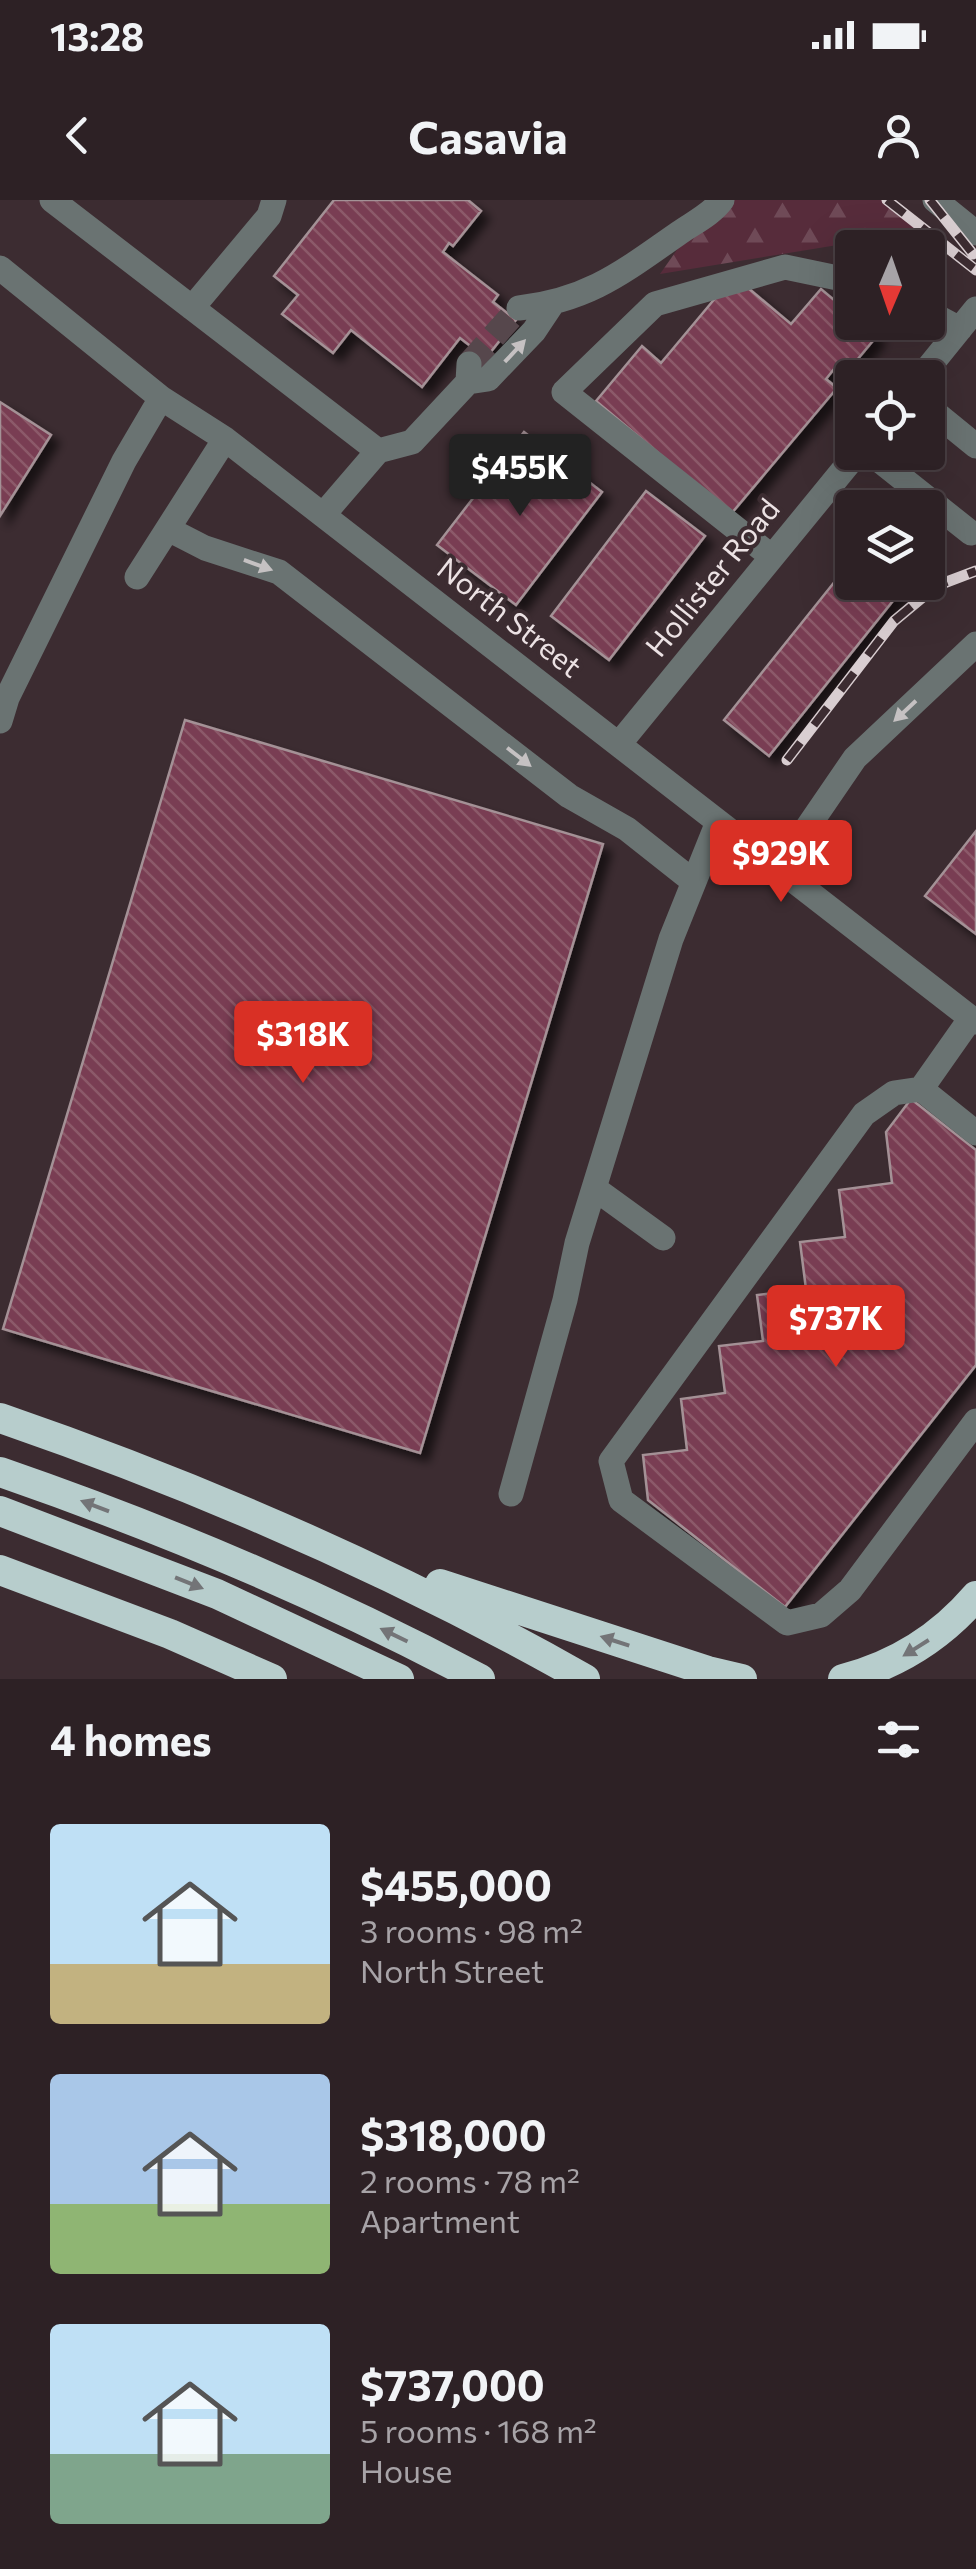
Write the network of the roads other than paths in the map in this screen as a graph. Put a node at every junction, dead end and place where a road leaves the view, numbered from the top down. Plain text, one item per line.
1 (52, 200) edge
2 (274, 200) edge
3 (722, 200) edge
4 (934, 200) edge
5 (976, 233) edge
6 (0, 268) edge
7 (835, 277) edge
8 (552, 304) junction
9 (192, 308) junction
10 (519, 308) tunnel mouth
11 (968, 319) edge
12 (935, 360) edge
13 (161, 398) junction
14 (945, 421) edge
15 (225, 439) junction
16 (976, 446) edge
17 (378, 452) junction
18 (843, 470) edge
19 (892, 470) edge
20 (323, 515) junction
21 (168, 529) junction
22 (971, 533) dead end
23 (772, 558) junction
24 (137, 576) dead end
25 (976, 644) edge
26 (0, 722) edge
27 (619, 744) junction
28 (718, 822) junction
29 (779, 869) junction
30 (694, 882) junction
31 (974, 1020) edge
32 (920, 1089) junction
33 (976, 1133) edge
34 (594, 1188) junction
35 (664, 1238) dead end
36 (0, 1418) edge
37 (976, 1421) edge
38 (0, 1472) edge
39 (511, 1494) dead end
40 (0, 1511) edge
41 (332, 1549) junction
42 (0, 1570) edge
43 (976, 1596) edge
44 (272, 1679) edge
45 (399, 1679) edge
46 (480, 1679) edge
47 (585, 1679) edge
48 (742, 1679) edge
49 (843, 1679) edge

1 - 9 street
2 - 9 street
3 - 8 street
4 - 5 street
6 - 13 street, North Street
7 - 23 street
8 - 10 street
17 -> 8 street
9 - 17 street
11 - 12 street
13 - 15 street, North Street
13 - 26 street
14 - 16 street
15 - 20 street, North Street
15 - 21 street
17 - 20 street
18 - 23 street, Hollister Road
19 - 22 street
20 - 27 street, North Street
21 - 24 street
21 -> 30 street
23 - 27 street, Hollister Road
25 -> 29 street
27 - 28 street, North Street
28 - 29 street, North Street
28 - 30 street
29 - 31 street, North Street
30 - 34 street
31 - 32 street
32 - 33 street
32 - 37 street
34 - 35 street
34 - 39 street
36 - 41 highway
46 -> 38 highway
40 -> 45 highway
41 - 47 highway
48 -> 41 highway
42 - 44 highway
43 -> 49 highway

